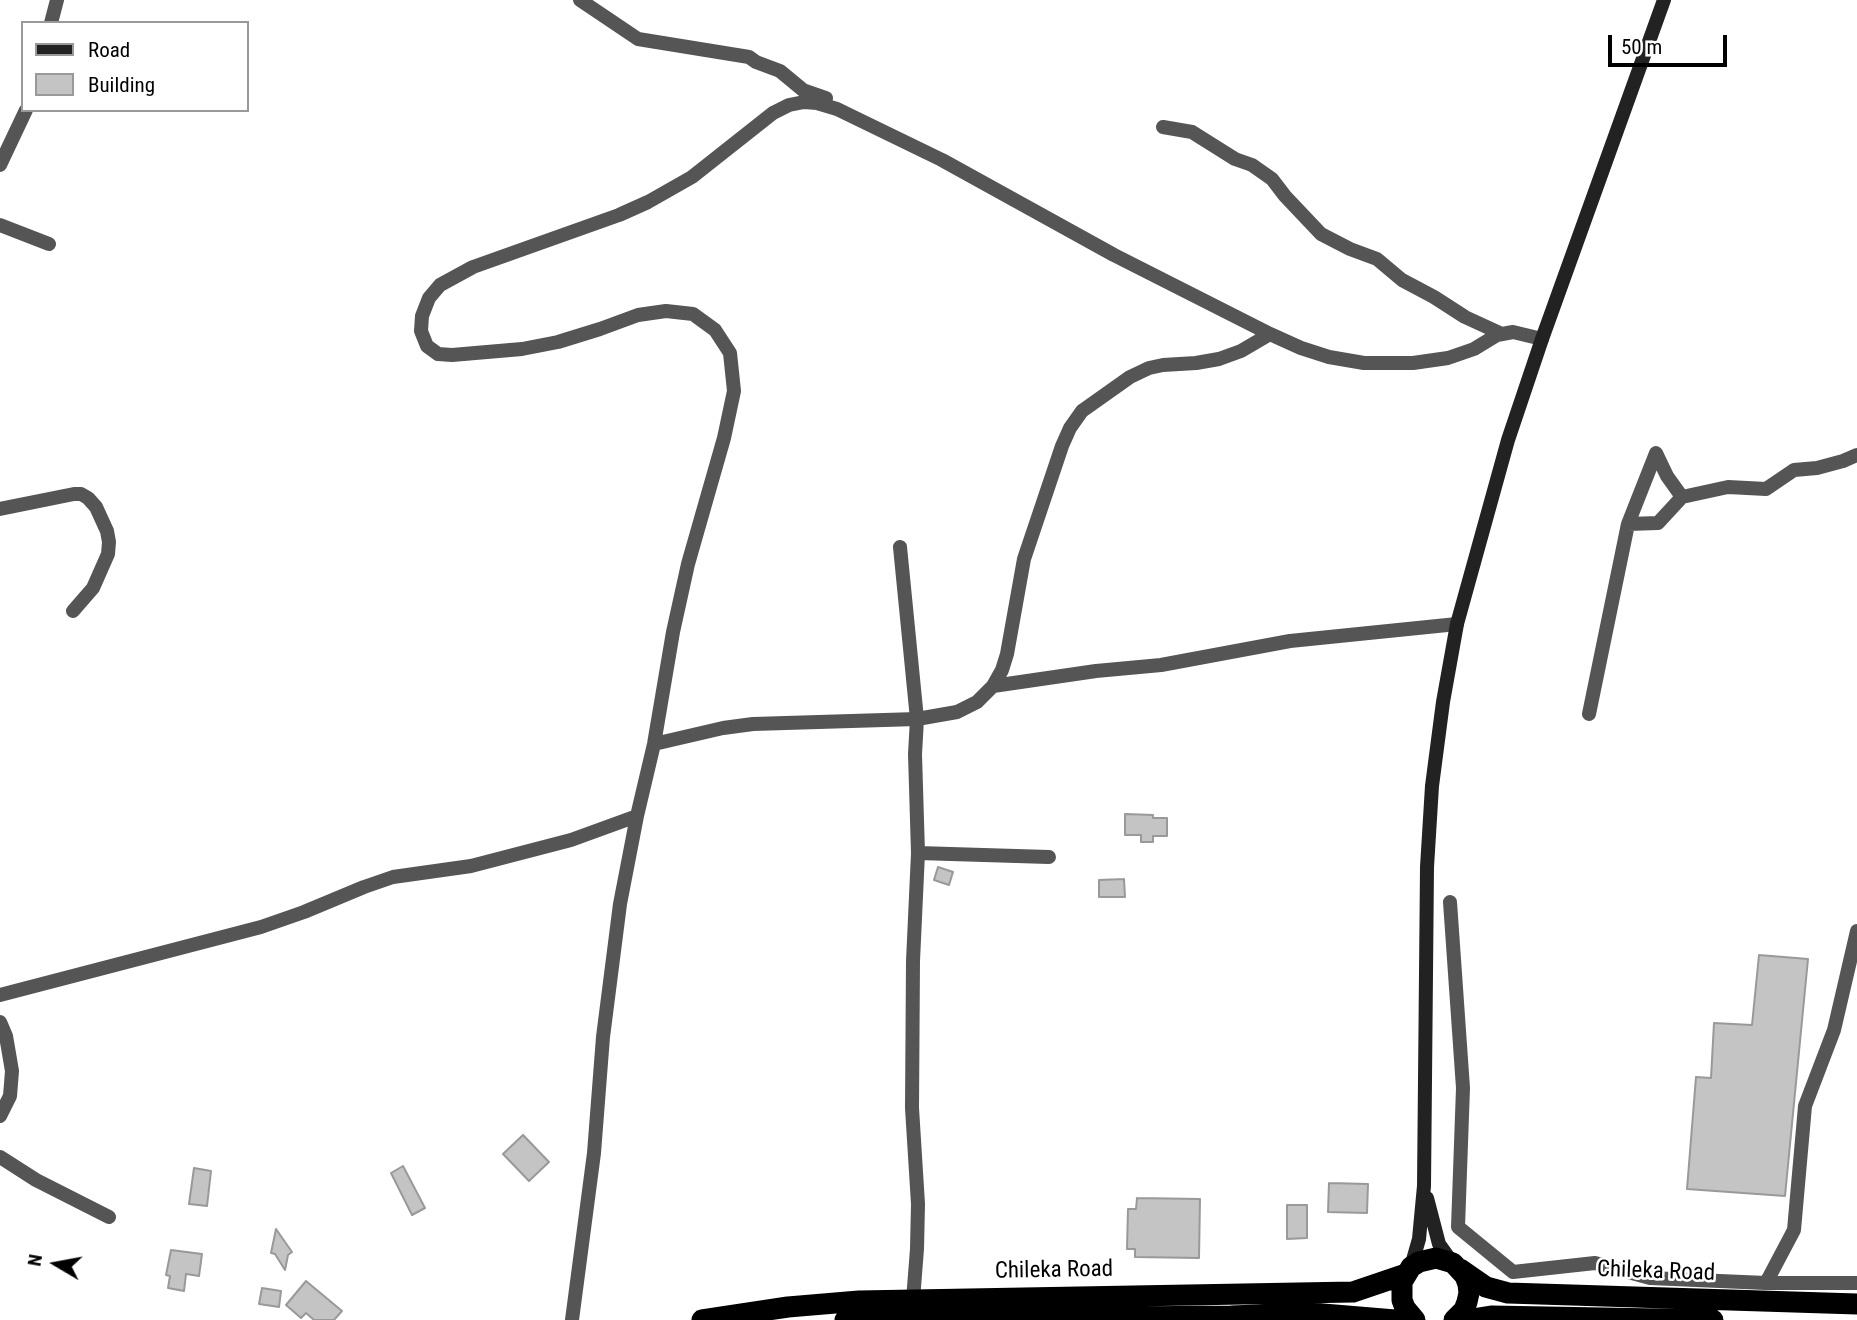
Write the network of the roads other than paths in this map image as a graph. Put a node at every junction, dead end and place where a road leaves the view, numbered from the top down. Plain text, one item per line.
1 (57, 0) edge
2 (580, 0) edge
3 (1664, 0) edge
4 (52, 21) edge
5 (837, 109) junction
6 (25, 112) edge
7 (1163, 127) dead end
8 (0, 165) edge
9 (0, 225) edge
10 (49, 244) dead end
11 (1270, 334) junction
12 (1502, 334) junction
13 (1542, 339) junction
14 (1857, 455) edge
15 (1682, 496) junction
16 (0, 509) edge
17 (1628, 524) junction
18 (900, 547) dead end
19 (73, 611) dead end
20 (1457, 624) junction
21 (993, 686) junction
22 (1589, 714) dead end
23 (917, 719) junction
24 (654, 744) junction
25 (637, 816) junction
26 (918, 853) junction
27 (1049, 857) dead end
28 (1450, 902) dead end
29 (1857, 931) edge
30 (0, 995) edge
31 (0, 1021) edge
32 (0, 1116) edge
33 (0, 1157) edge
34 (1424, 1186) junction
35 (109, 1217) dead end
36 (1456, 1266) junction
37 (1409, 1271) junction
38 (1766, 1283) junction
39 (1857, 1283) edge
40 (1857, 1304) edge
41 (913, 1310) edge
42 (572, 1320) edge
43 (702, 1320) edge
44 (845, 1320) edge
45 (1395, 1320) edge
46 (1415, 1320) edge
47 (1454, 1320) edge
48 (1466, 1320) edge
49 (1713, 1320) edge

1 - 4 street
2 - 5 street
3 - 13 main road
5 - 11 street
5 - 24 street
6 - 8 street
7 - 12 street
9 - 10 street
11 - 12 street
11 - 21 street
12 - 13 street
13 - 20 main road
14 - 15 street
15 - 17 street
15 - 17 street
16 - 19 street
17 - 22 street
18 - 23 street
20 - 21 street
20 - 34 main road
21 - 23 street
23 - 24 street
23 - 26 street
24 - 25 street
25 - 30 street
25 - 42 street
26 - 27 street
26 - 41 street
28 - 38 street
29 - 38 street
31 - 32 street
33 - 35 street
34 - 36 main road
34 - 37 main road
36 - 37 highway, Chileka Road
36 - 40 highway, Chileka Road
36 - 47 highway
37 - 41 highway, Chileka Road
37 - 46 highway
38 - 39 street
41 - 43 highway, Chileka Road
41 - 44 highway
41 - 45 highway, Chileka Road
48 - 49 highway

